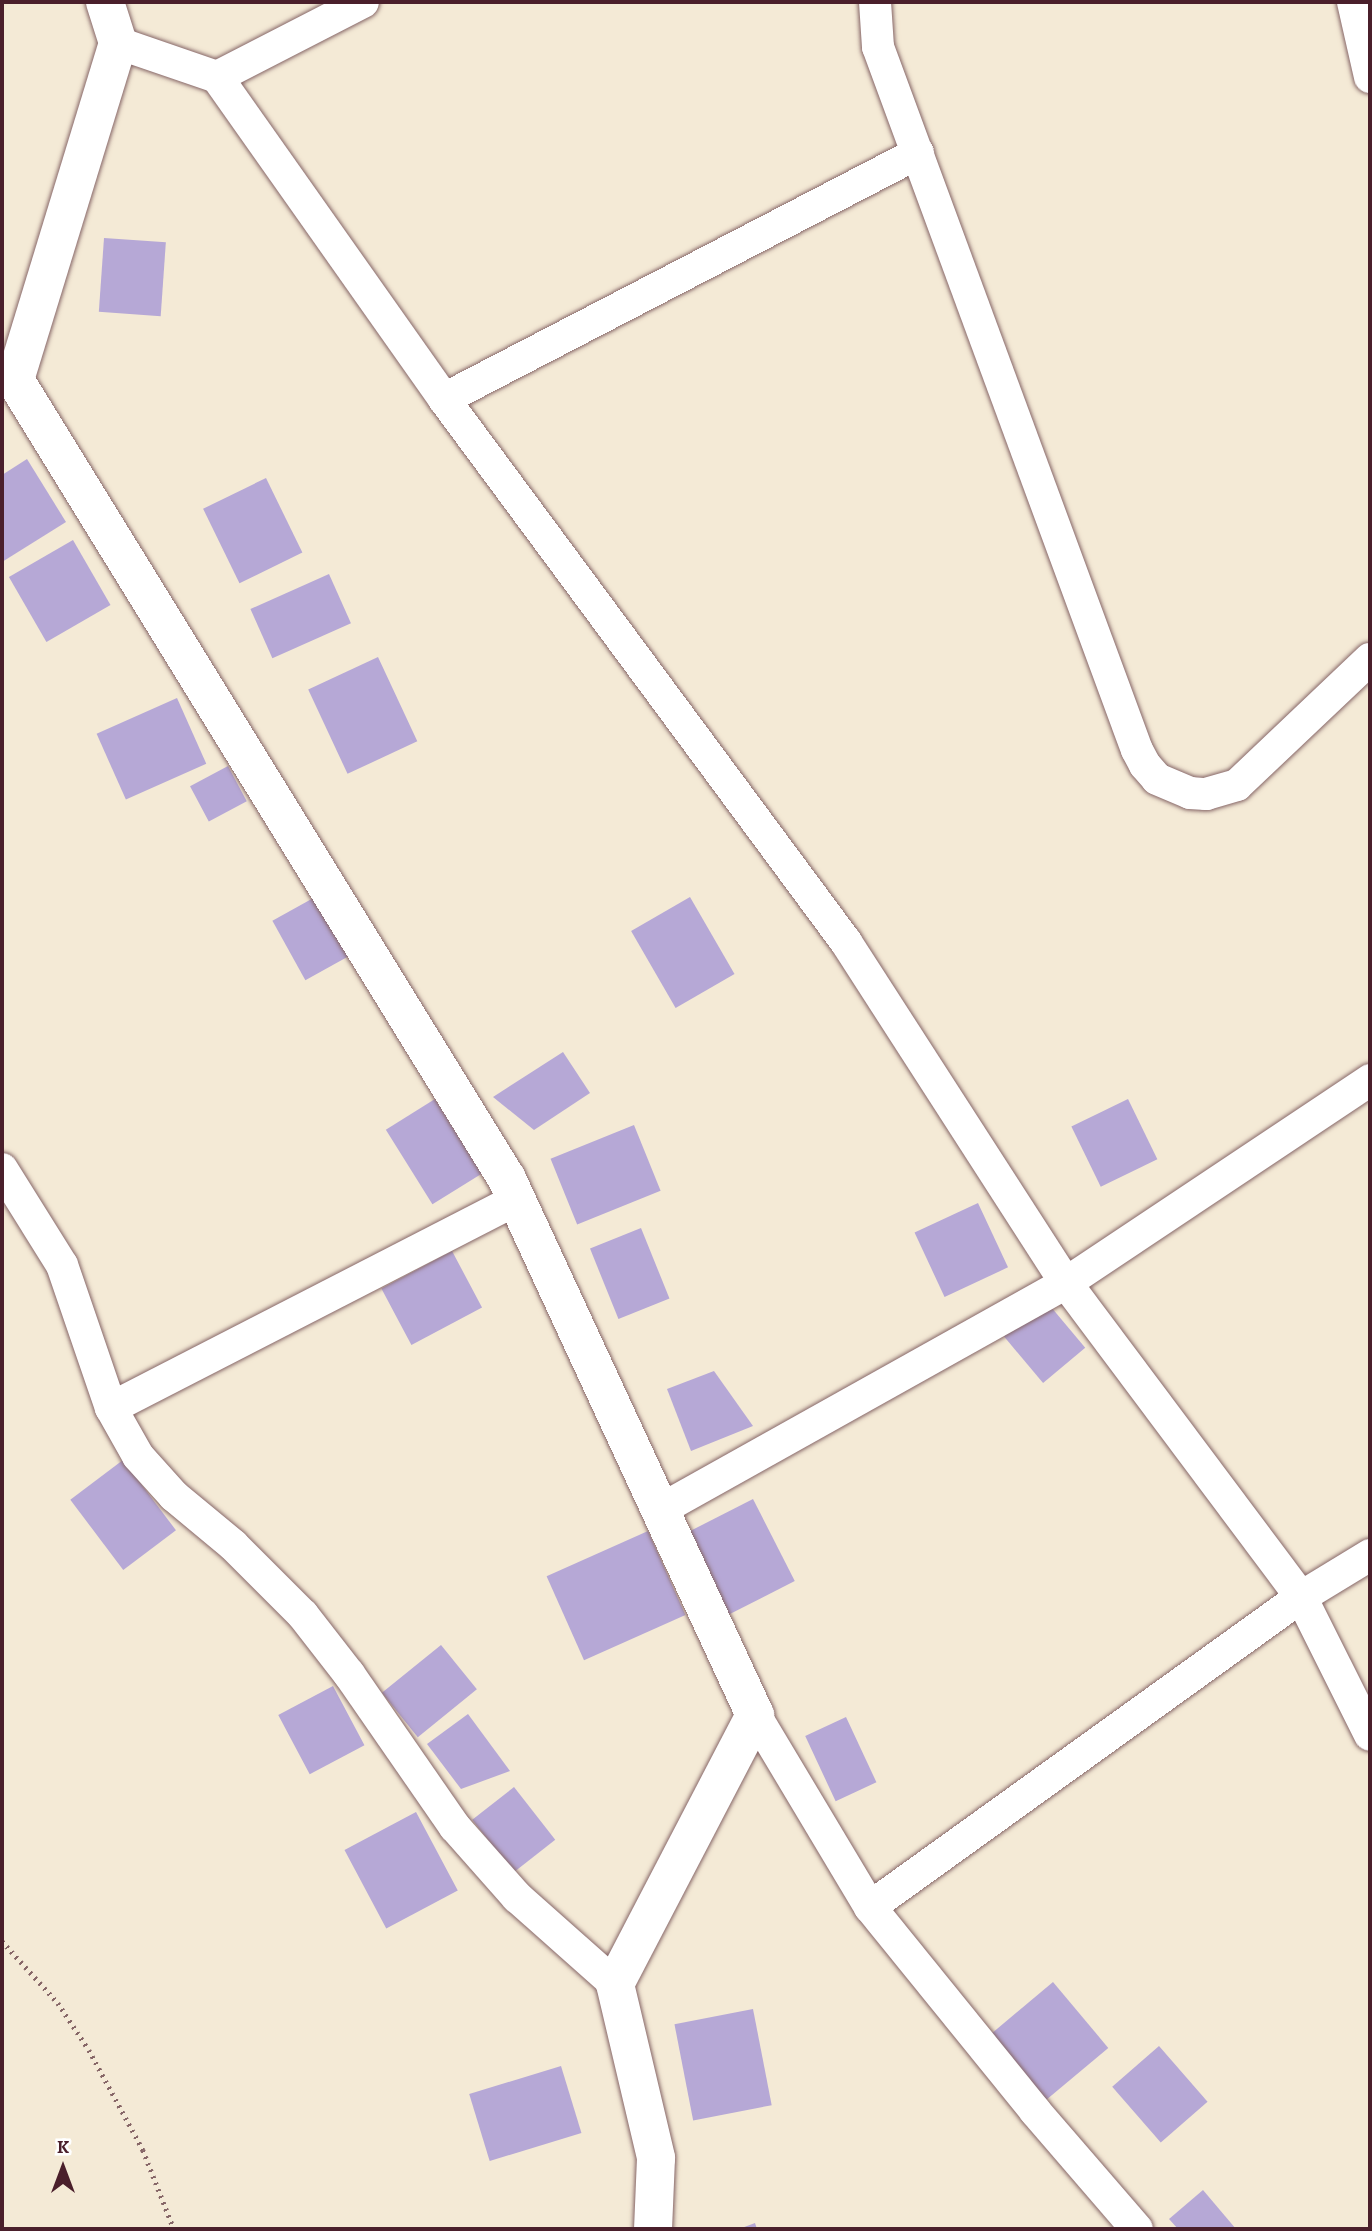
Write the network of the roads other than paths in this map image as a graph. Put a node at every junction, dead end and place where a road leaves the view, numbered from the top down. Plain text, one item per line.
1 (105, 2) edge
2 (363, 2) edge
3 (875, 2) edge
4 (1353, 2) edge
5 (118, 43) junction
6 (217, 77) junction
7 (1370, 77) edge
8 (918, 153) junction
9 (9, 370) edge
10 (444, 399) junction
11 (1370, 659) edge
12 (1370, 1080) edge
13 (2, 1168) edge
14 (517, 1199) junction
15 (1066, 1283) junction
16 (111, 1408) junction
17 (660, 1510) junction
18 (1370, 1555) edge
19 (1301, 1597) junction
20 (755, 1715) junction
21 (1370, 1735) edge
22 (870, 1907) junction
23 (615, 1984) junction
24 (653, 2229) edge
25 (1137, 2229) edge

1 - 5 street
2 - 6 street
3 - 8 street
4 - 7 street
5 - 6 street
5 - 9 street
6 - 10 street
8 - 10 street
8 - 11 street
9 - 14 street
10 - 15 street
12 - 15 street
13 - 16 street
14 - 16 street
14 - 17 street
15 - 17 street
15 - 19 street
16 - 23 street
17 - 20 street
18 - 19 street
19 - 21 street
19 - 22 street
20 - 22 street
20 - 23 street
22 - 25 street
23 - 24 street

